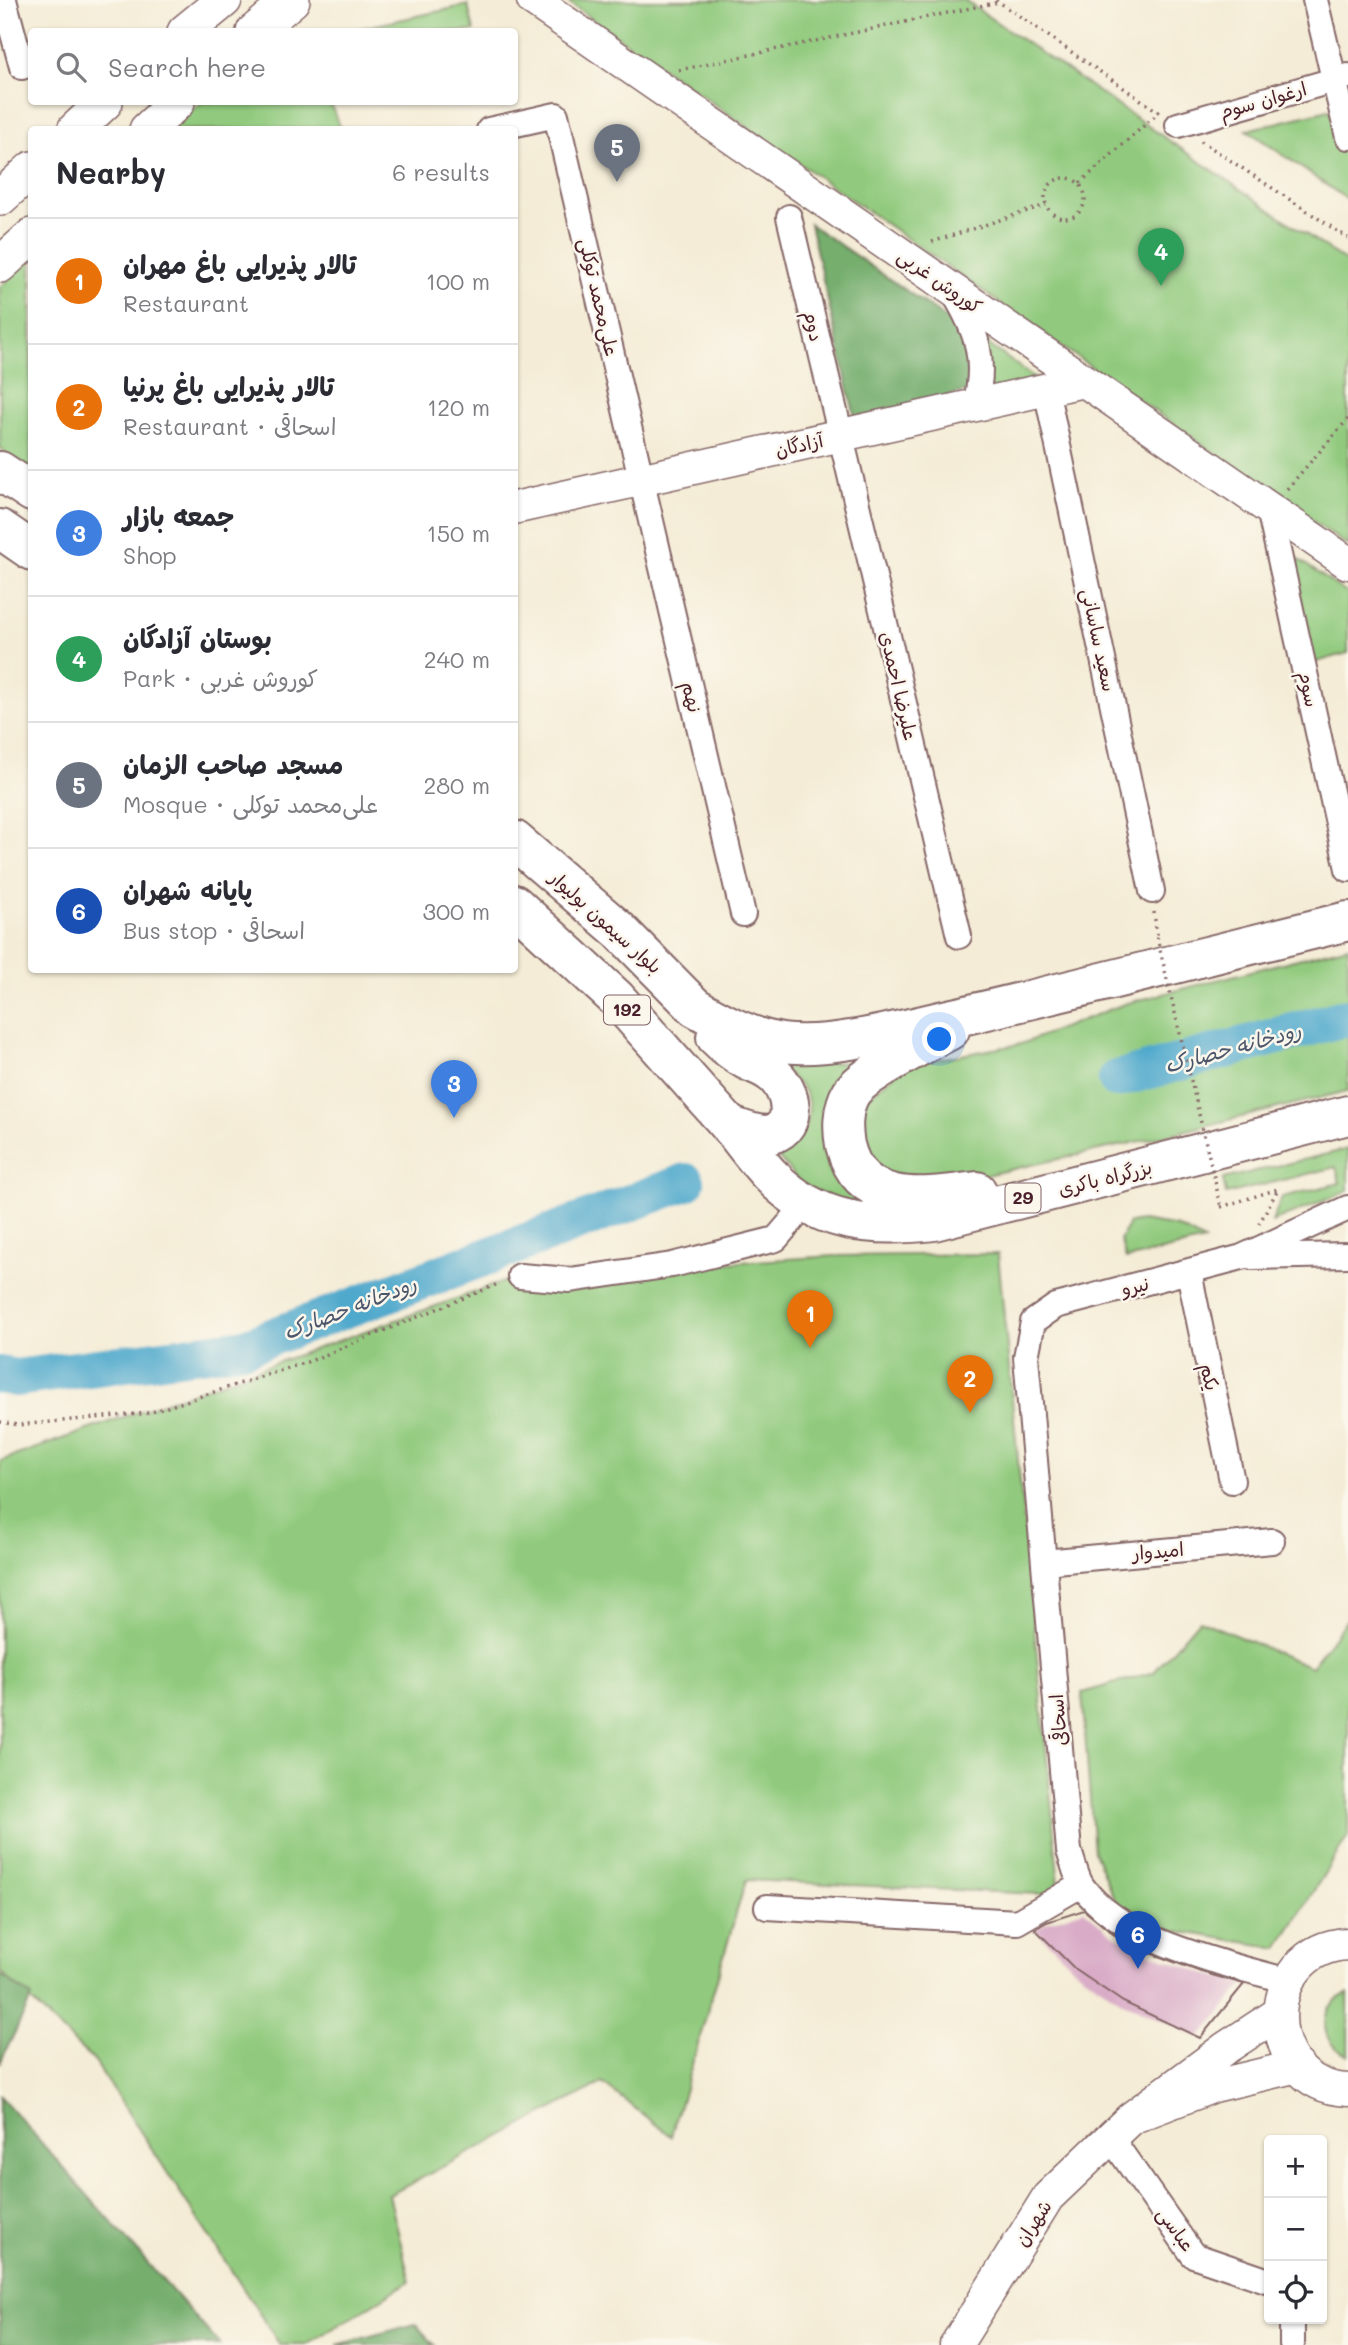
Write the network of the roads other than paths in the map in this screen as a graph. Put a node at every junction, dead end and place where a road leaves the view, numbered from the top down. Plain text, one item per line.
1 (4, 0) edge
2 (224, 0) edge
3 (292, 0) edge
4 (533, 0) edge
5 (1315, 0) edge
6 (190, 28) edge
7 (259, 28) edge
8 (22, 67) dead end
9 (1341, 78) edge
10 (102, 105) edge
11 (174, 105) edge
12 (1168, 119) road end
13 (79, 126) edge
14 (151, 126) edge
15 (507, 126) edge
16 (1348, 137) edge
17 (28, 173) edge
18 (0, 198) edge
19 (789, 217) dead end
20 (28, 240) edge
21 (1, 265) edge
22 (951, 289) junction
23 (1084, 381) junction
24 (1046, 389) junction
25 (975, 405) junction
26 (839, 436) junction
27 (0, 471) edge
28 (641, 480) junction
29 (28, 489) edge
30 (518, 507) edge
31 (1269, 509) junction
32 (0, 529) edge
33 (28, 548) edge
34 (1348, 563) edge
35 (518, 843) edge
36 (1348, 869) edge
37 (1152, 891) dead end
38 (518, 908) edge
39 (743, 914) dead end
40 (1348, 921) edge
41 (959, 936) dead end
42 (695, 1007) junction
43 (986, 1010) junction
44 (1348, 1115) edge
45 (729, 1125) junction
46 (1114, 1175) junction
47 (806, 1204) junction
48 (1348, 1209) edge
49 (1348, 1255) edge
50 (1242, 1257) junction
51 (1189, 1272) junction
52 (520, 1276) road end
53 (1032, 1322) joint
54 (1232, 1481) dead end
55 (1272, 1541) dead end
56 (1044, 1562) junction
57 (1081, 1885) junction
58 (767, 1907) dead end
59 (1348, 1944) edge
60 (1288, 1982) junction
61 (1279, 2013) junction
62 (1298, 2066) junction
63 (1348, 2090) edge
64 (1121, 2128) junction
65 (1264, 2279) edge
66 (1292, 2324) edge
67 (956, 2345) edge
68 (1292, 2345) edge

1 - 8 street
2 - 6 main road
3 - 7 main road
4 - 22 street, کوروش غربی
5 - 9 street
9 - 12 street, ارغوان سوم
9 - 16 street
10 - 13 main road
11 - 14 main road
15 - 28 street, علی‌محمد توکلی
17 - 18 main road
19 - 26 street, دوم
20 - 21 main road
22 - 23 street, کوروش غربی
22 - 25 street
23 - 24 street, آزادگان
23 - 31 street, کوروش غربی
24 - 25 street, آزادگان
24 - 37 street, سعید ساسانی
25 - 26 street, آزادگان
26 - 28 street, آزادگان
26 - 41 street, علیرضا احمدی
27 - 29 main road
28 - 30 street, آزادگان
28 - 39 street, نهم
31 - 34 street, کوروش غربی
31 - 36 street, سوم
32 - 33 main road
35 - 42 main road, بلوار سیمون بولیوار / 192
38 - 45 main road, 192
40 - 43 main road
42 - 43 main road
42 - 45 main road
43 - 46 main road
44 - 46 main road, بزرگراه باکری / 29
45 - 47 main road, بزرگراه باکری / 29
46 - 47 main road, بزرگراه باکری / 29
47 - 52 street
48 - 50 street, نیرو
49 - 50 street, نیرو
50 - 51 street, نیرو
51 - 53 street, نیرو
51 - 54 street, یکم
53 - 56 street, اسحاقی
55 - 56 street, امیدوار
56 - 57 street, اسحاقی
57 - 58 street
57 - 60 street, اسحاقی
59 - 60 street
60 - 61 street
61 - 62 street
61 - 64 street, شهران
62 - 63 street
62 - 64 street
64 - 65 street, عباسی
64 - 67 street, شهران
66 - 68 street

